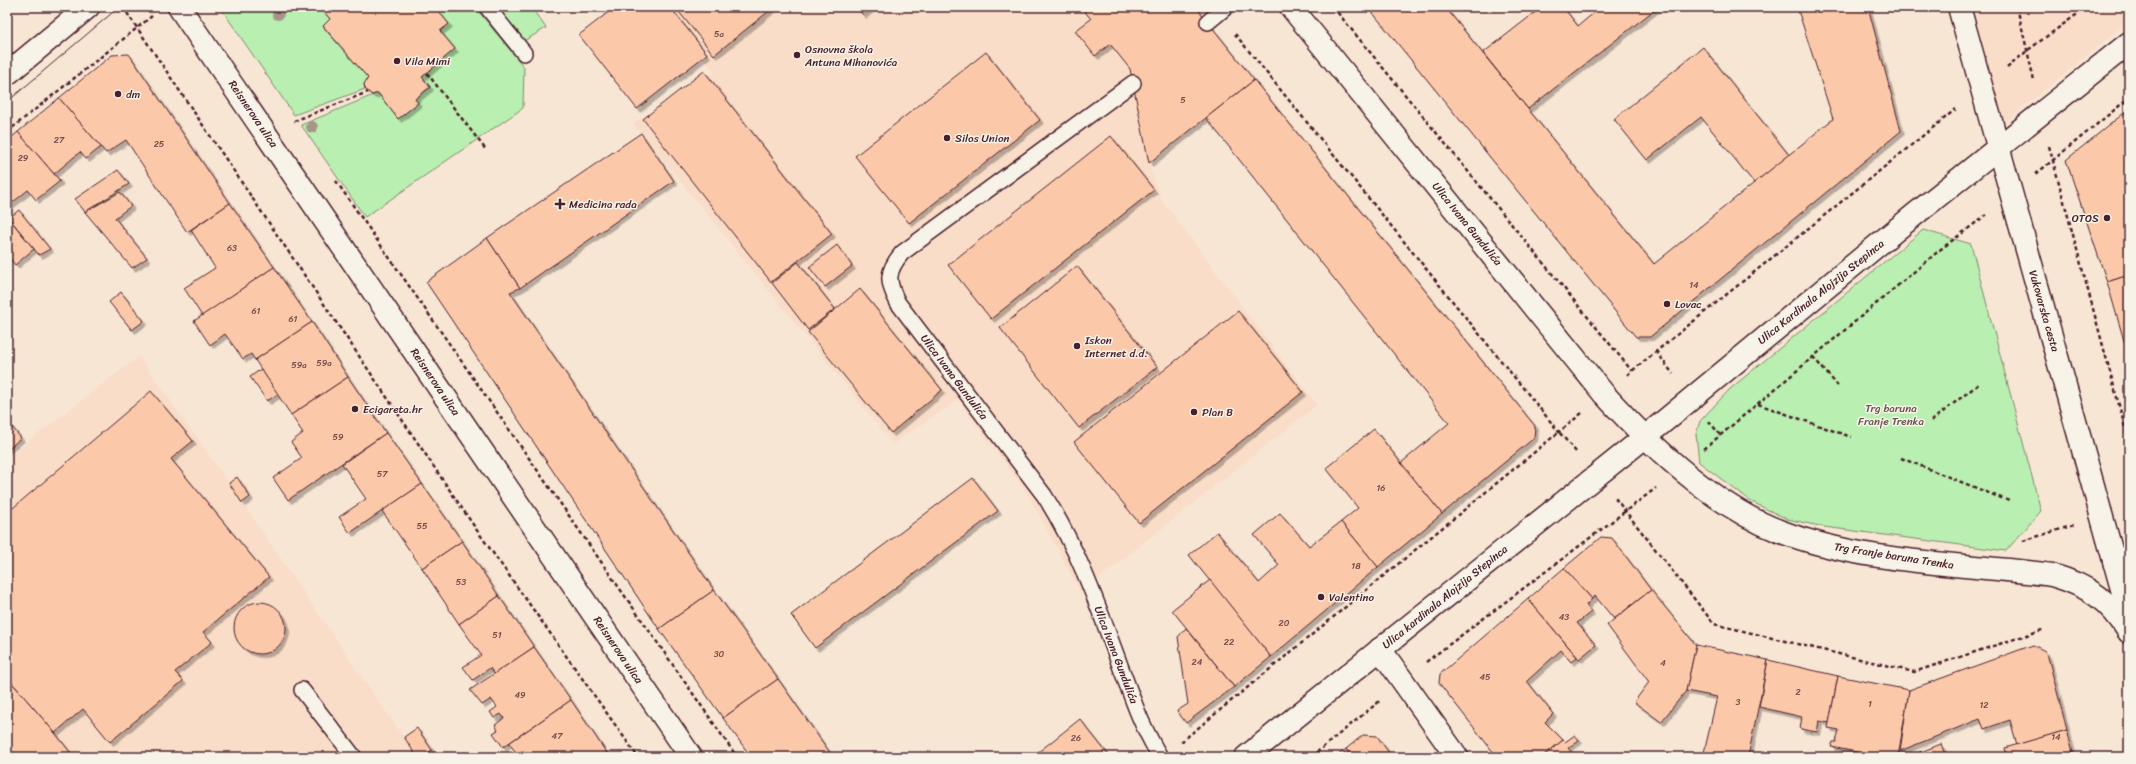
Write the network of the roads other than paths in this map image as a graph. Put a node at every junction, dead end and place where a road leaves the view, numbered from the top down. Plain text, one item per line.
1 (88, 7) edge
2 (179, 7) edge
3 (487, 7) edge
4 (1292, 7) edge
5 (1959, 7) edge
6 (2129, 43) edge
7 (524, 53) dead end
8 (7, 74) edge
9 (1133, 83) dead end
10 (1998, 149) junction
11 (1645, 437) junction
12 (2122, 559) edge
13 (2129, 614) edge
14 (2129, 632) edge
15 (1380, 649) junction
16 (302, 690) dead end
17 (354, 757) edge
18 (691, 757) edge
19 (1160, 757) edge
20 (1246, 757) edge
21 (1457, 757) edge

1 - 8 street
2 - 18 street, Reisnerova ulica
3 - 7 lane
4 - 11 street, Ulica Ivana Gundulića
5 - 10 street, Vukovarska cesta
6 - 10 street
9 - 19 lane, Ulica Ivana Gundulića
10 - 11 street, Ulica Kardinala Alojzija Stepinca
10 - 12 street, Vukovarska cesta
11 - 14 street, Trg Franje baruna Trenka
11 - 15 street, Ulica kardinala Alojzija Stepinca
12 - 13 street, Vukovarska cesta
15 - 20 street, Ulica kardinala Alojzija Stepinca
15 - 21 street
16 - 17 lane

